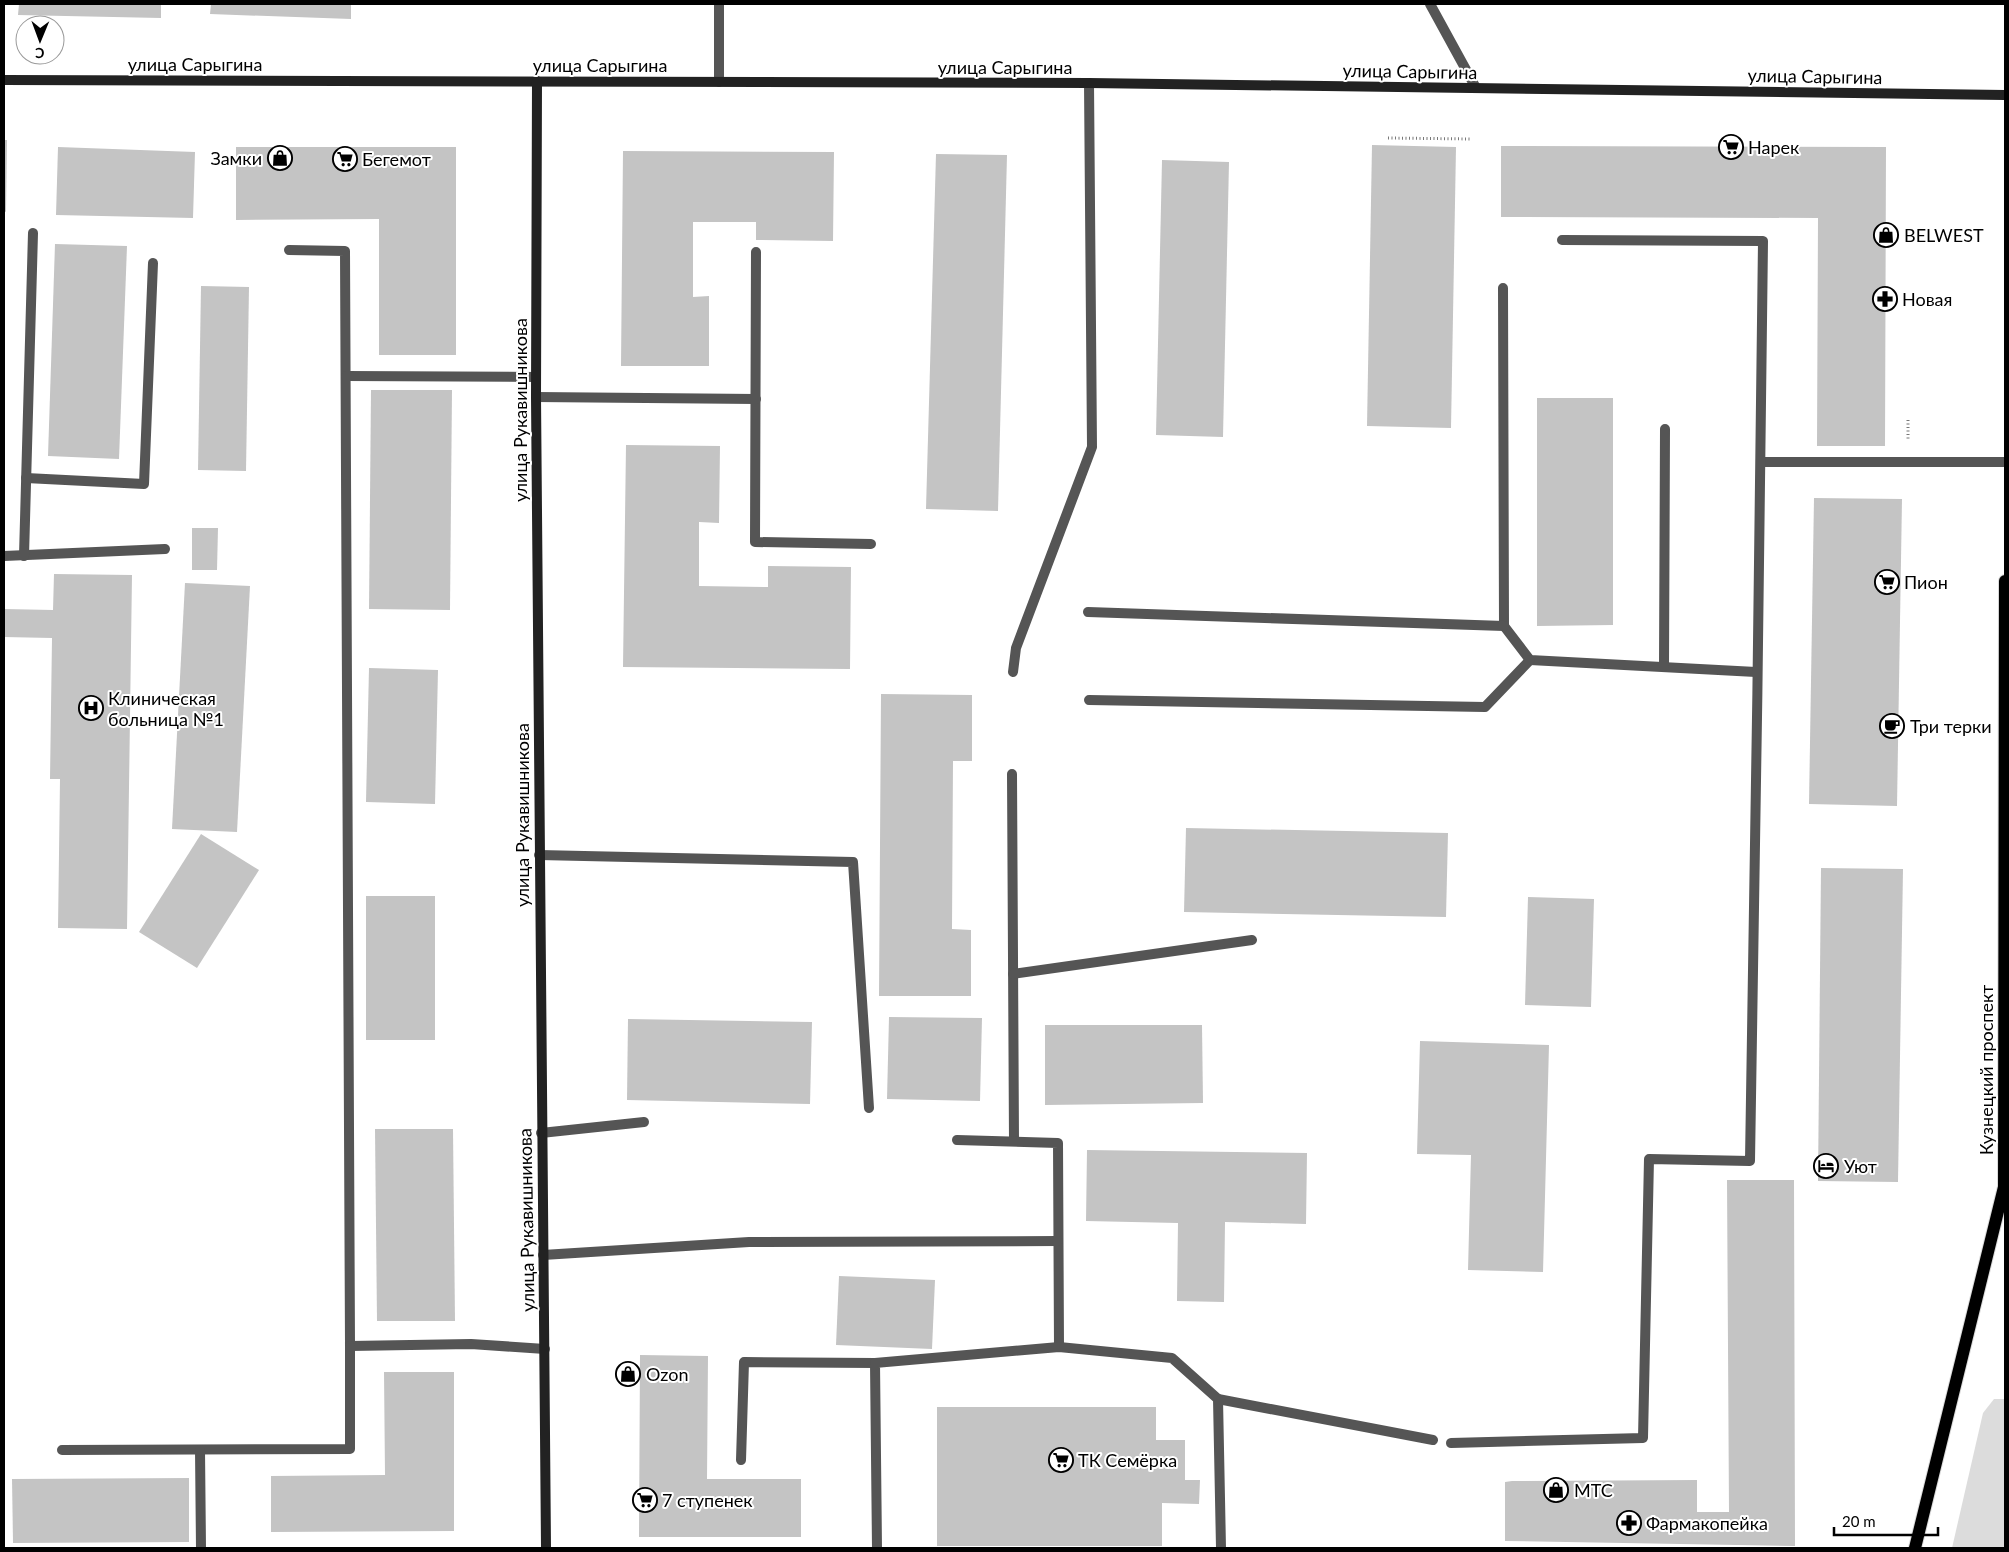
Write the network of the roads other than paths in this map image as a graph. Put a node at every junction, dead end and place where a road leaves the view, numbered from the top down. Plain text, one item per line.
1 (719, 4) edge
2 (1430, 4) edge
3 (4, 80) edge
4 (537, 81) junction
5 (719, 82) junction
6 (1089, 83) junction
7 (1476, 88) junction
8 (2005, 94) edge
9 (33, 234) dead end
10 (1562, 240) dead end
11 (289, 250) dead end
12 (756, 252) dead end
13 (153, 263) dead end
14 (1503, 288) dead end
15 (346, 376) junction
16 (536, 377) junction
17 (536, 397) junction
18 (756, 399) junction
19 (1665, 429) dead end
20 (1761, 462) junction
21 (2005, 462) edge
22 (26, 478) junction
23 (870, 544) dead end
24 (165, 550) dead end
25 (4, 556) edge
26 (24, 556) junction
27 (2005, 582) edge
28 (1088, 612) dead end
29 (1504, 626) junction
30 (1530, 660) junction
31 (1664, 666) junction
32 (1013, 672) dead end
33 (1756, 672) junction
34 (1089, 700) dead end
35 (1012, 774) dead end
36 (539, 855) junction
37 (1252, 940) dead end
38 (1013, 974) junction
39 (869, 1108) dead end
40 (644, 1122) dead end
41 (541, 1132) junction
42 (957, 1140) dead end
43 (1014, 1141) junction
44 (2004, 1187) edge
45 (1058, 1241) junction
46 (543, 1255) junction
47 (350, 1346) junction
48 (1059, 1347) junction
49 (545, 1349) junction
50 (875, 1363) junction
51 (1218, 1399) junction
52 (1433, 1440) dead end
53 (1451, 1443) dead end
54 (62, 1450) dead end
55 (200, 1450) junction
56 (741, 1460) dead end
57 (200, 1548) edge
58 (546, 1548) edge
59 (877, 1548) edge
60 (1221, 1548) edge
61 (1915, 1548) edge

1 - 5 street
2 - 7 street
3 - 4 street, улица Сарыгина
4 - 5 street, улица Сарыгина
4 - 16 street, улица Рукавишникова
5 - 6 street, улица Сарыгина
6 - 7 street, улица Сарыгина
6 - 32 street
7 - 8 street, улица Сарыгина
9 - 22 street
10 - 20 street
11 - 15 street
12 - 18 street
13 - 22 street
14 - 29 street
15 - 16 street
15 - 47 street
16 - 17 street, улица Рукавишникова
17 - 18 street
17 - 36 street, улица Рукавишникова
18 - 23 street
19 - 31 street
20 - 21 street
20 - 33 street
22 - 26 street
24 - 26 street
25 - 26 street
27 - 44 main road, Кузнецкий проспект
28 - 29 street
29 - 30 street
30 - 31 street
30 - 34 street
31 - 33 street
33 - 53 street
35 - 38 street
36 - 39 street
36 - 41 street, улица Рукавишникова
37 - 38 street
38 - 43 street
40 - 41 street
41 - 46 street, улица Рукавишникова
42 - 43 street
43 - 45 street
44 - 61 main road, Кузнецкий проспект
45 - 46 street
45 - 48 street
46 - 49 street, улица Рукавишникова
47 - 49 street
47 - 55 street
48 - 50 street
48 - 51 street
49 - 58 street, улица Рукавишникова
50 - 56 street
50 - 59 street
51 - 52 street
51 - 60 street
54 - 55 street
55 - 57 street

